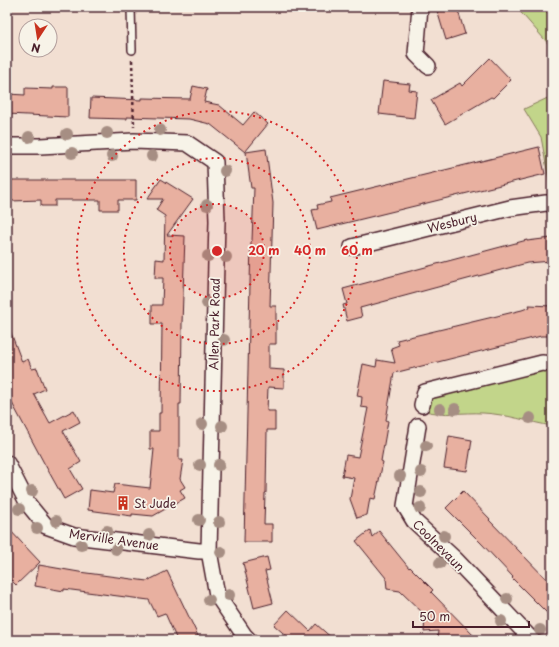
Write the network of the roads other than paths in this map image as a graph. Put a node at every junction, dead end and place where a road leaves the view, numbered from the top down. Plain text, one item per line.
1 (131, 7) edge
2 (420, 7) edge
3 (132, 50) road end
4 (428, 66) dead end
5 (7, 146) edge
6 (552, 204) edge
7 (352, 247) dead end
8 (552, 364) edge
9 (422, 405) dead end
10 (418, 426) dead end
11 (7, 463) edge
12 (209, 550) junction
13 (249, 640) edge
14 (532, 640) edge

1 - 3 lane
2 - 4 street
5 - 12 street, Allen Park Road
6 - 7 street, Wesbury
8 - 9 street
10 - 14 street, Coolnevaun
11 - 12 street, Merville Avenue
12 - 13 street, Allen Park Road

